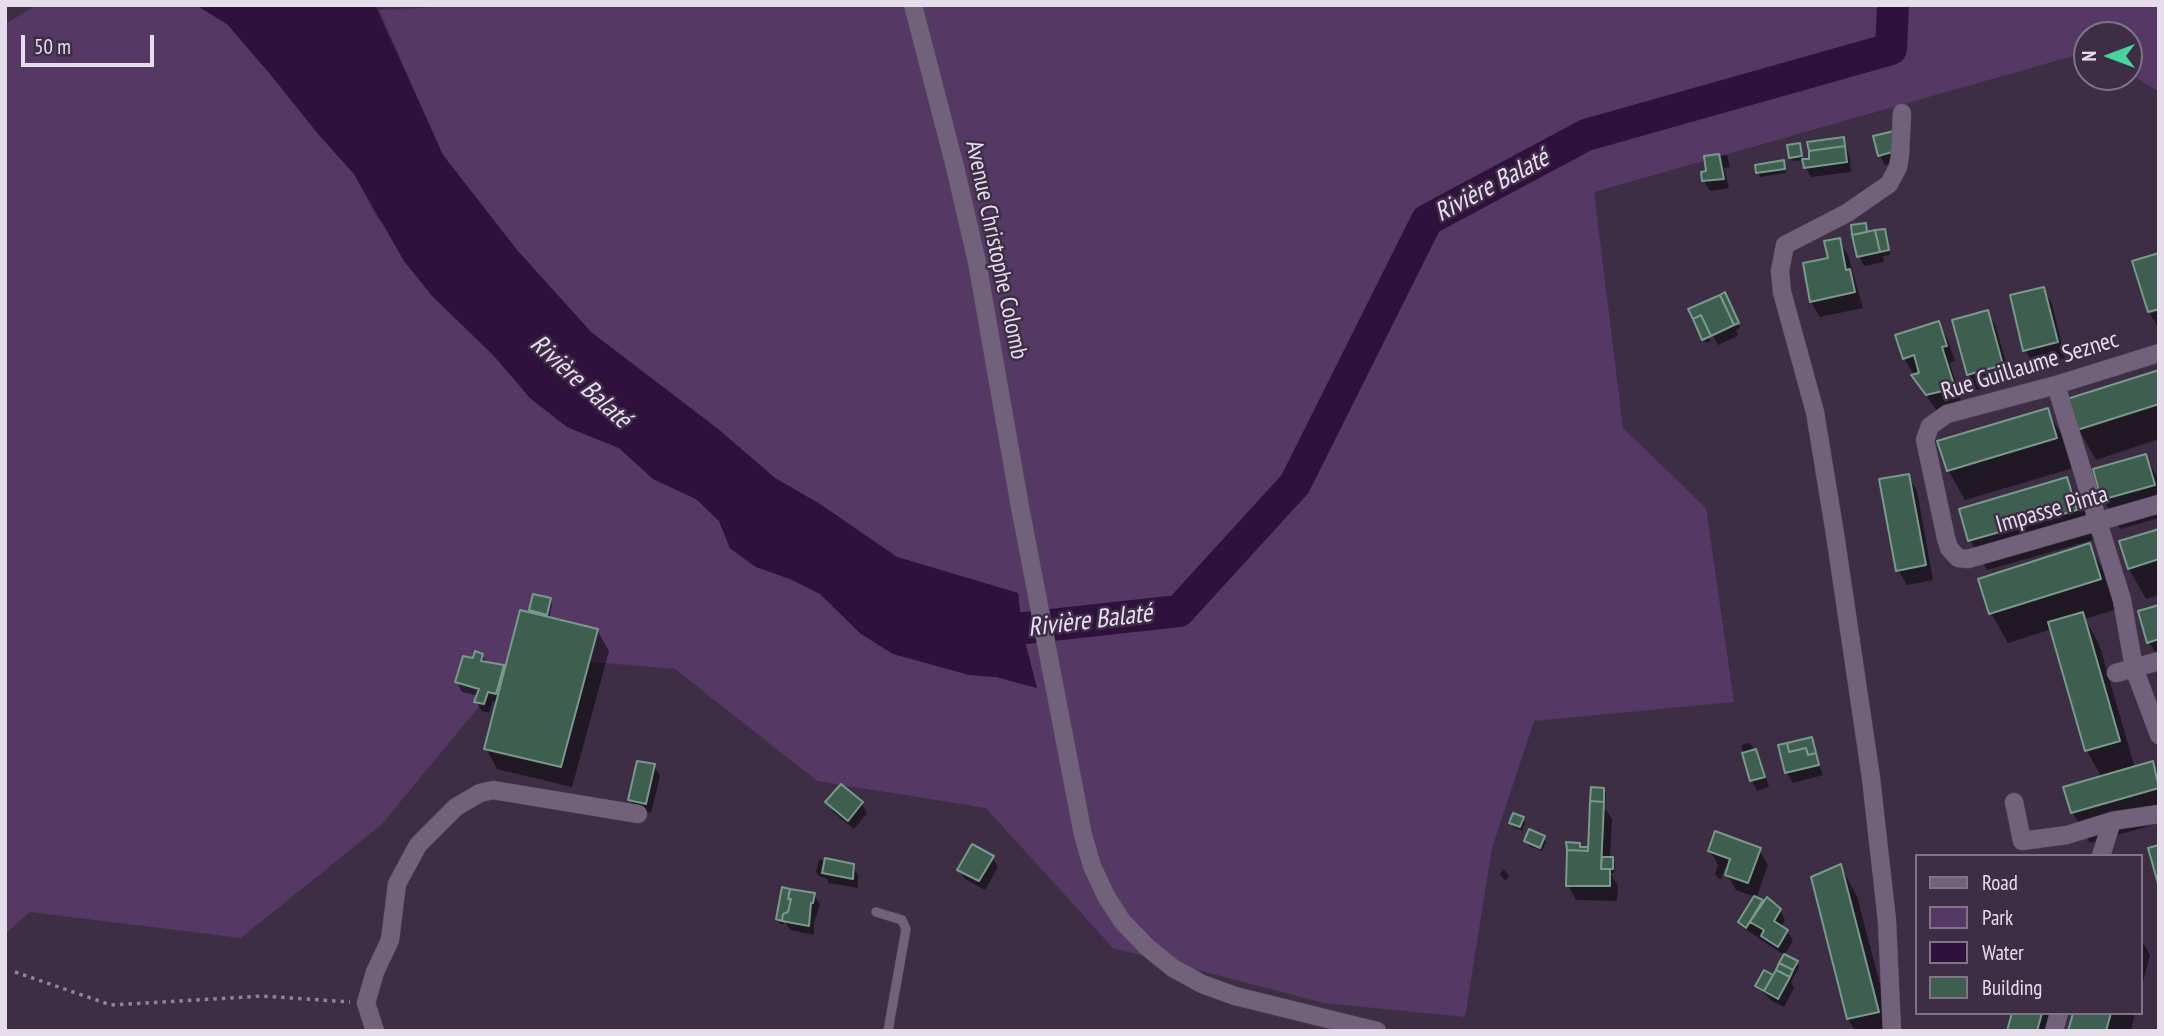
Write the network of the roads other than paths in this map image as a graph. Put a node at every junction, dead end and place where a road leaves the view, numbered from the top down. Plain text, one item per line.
1 (913, 5) edge
2 (1902, 113) dead end
3 (2159, 353) edge
4 (2056, 385) junction
5 (2159, 504) edge
6 (2098, 523) junction
7 (1958, 558) joint
8 (2159, 661) edge
9 (2125, 671) junction
10 (2159, 735) edge
11 (2014, 802) dead end
12 (638, 814) dead end
13 (2159, 814) edge
14 (2112, 821) junction
15 (2102, 854) edge
16 (876, 912) dead end
17 (375, 1031) edge
18 (888, 1031) edge
19 (1377, 1031) edge
20 (1892, 1031) edge

1 - 19 street, Avenue Christophe Colomb
2 - 20 street
3 - 4 street, Rue Guillaume Seznec
4 - 6 street
4 - 7 street, Rue Guillaume Seznec
5 - 6 street, Impasse Pinta
6 - 7 street, Impasse Pinta
6 - 9 street
8 - 9 street
9 - 10 street
11 - 14 street
12 - 17 street
13 - 14 street
14 - 15 street
16 - 18 lane

